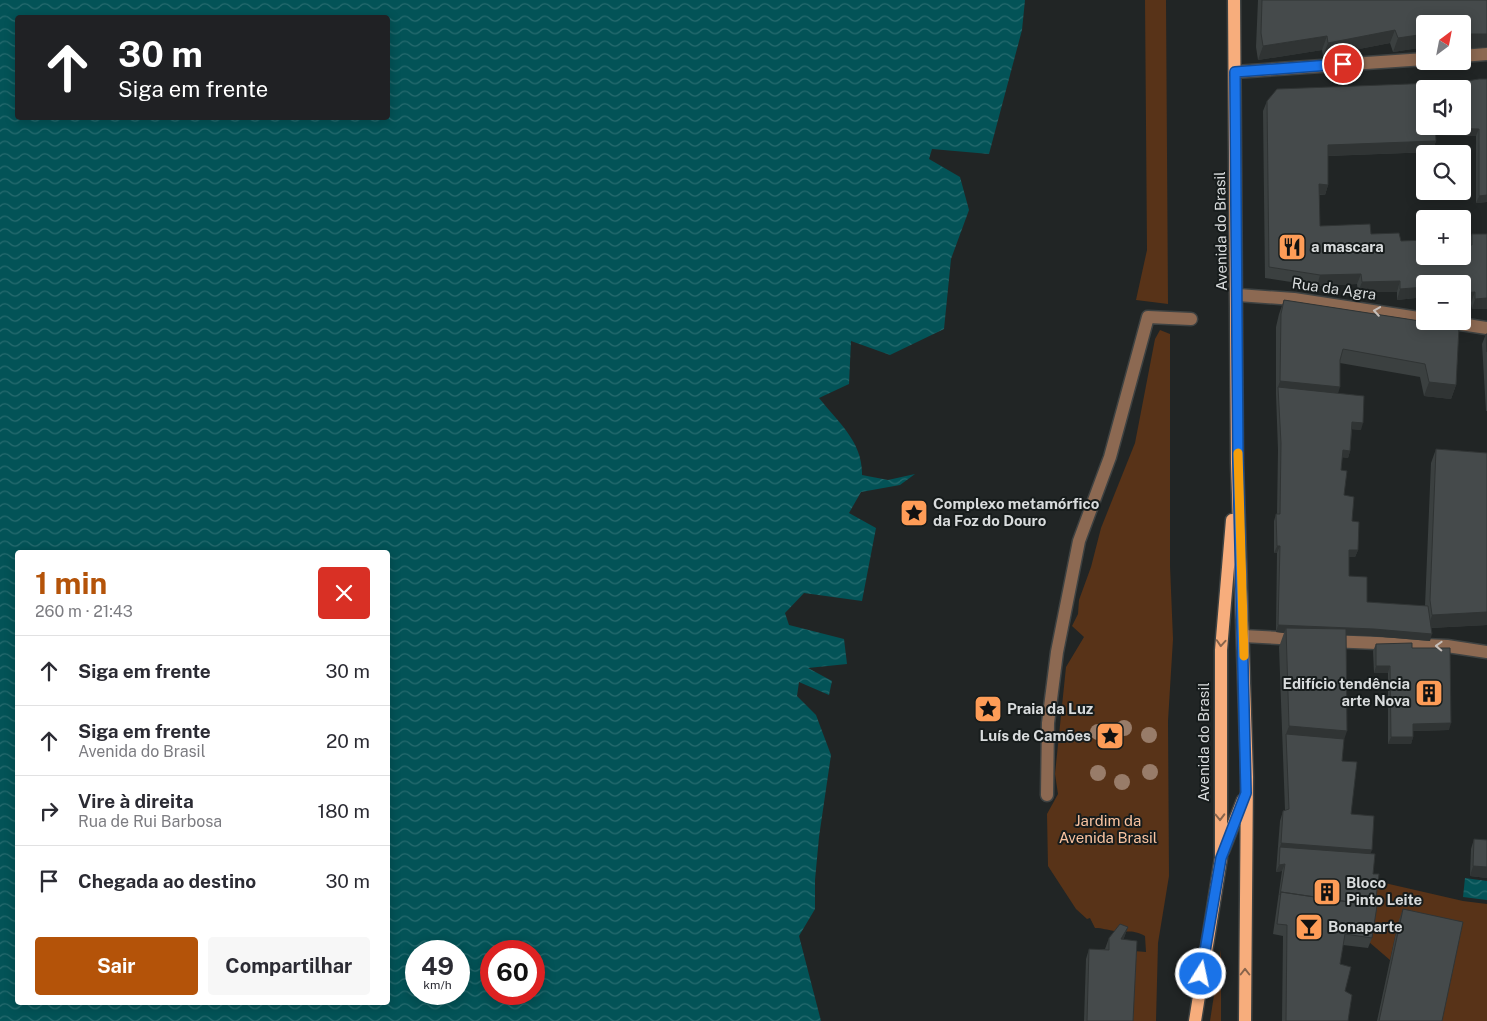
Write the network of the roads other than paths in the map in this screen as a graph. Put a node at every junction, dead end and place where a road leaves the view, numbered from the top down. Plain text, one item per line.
1 (1234, 0) edge
2 (1487, 54) edge
3 (1471, 55) edge
4 (1416, 60) edge
5 (1235, 72) junction
6 (1238, 295) junction
7 (1416, 318) edge
8 (1191, 319) dead end
9 (1471, 326) edge
10 (1487, 328) edge
11 (1238, 462) junction
12 (1243, 636) junction
13 (1487, 652) edge
14 (1246, 793) junction
15 (1047, 795) dead end
16 (1221, 858) junction
17 (1195, 1021) edge
18 (1245, 1021) edge

1 - 5 main road, Avenida do Brasil
2 - 3 street
4 - 5 street
5 - 6 main road, Avenida do Brasil
7 -> 6 street, Rua da Agra
6 - 11 main road, Avenida do Brasil
8 - 15 street
9 - 10 street
11 - 12 main road, Avenida do Brasil
11 -> 16 main road, Avenida do Brasil
13 -> 12 street
12 - 14 main road, Avenida do Brasil
14 - 16 main road
18 -> 14 main road, Avenida do Brasil
16 - 17 main road, Avenida do Brasil

